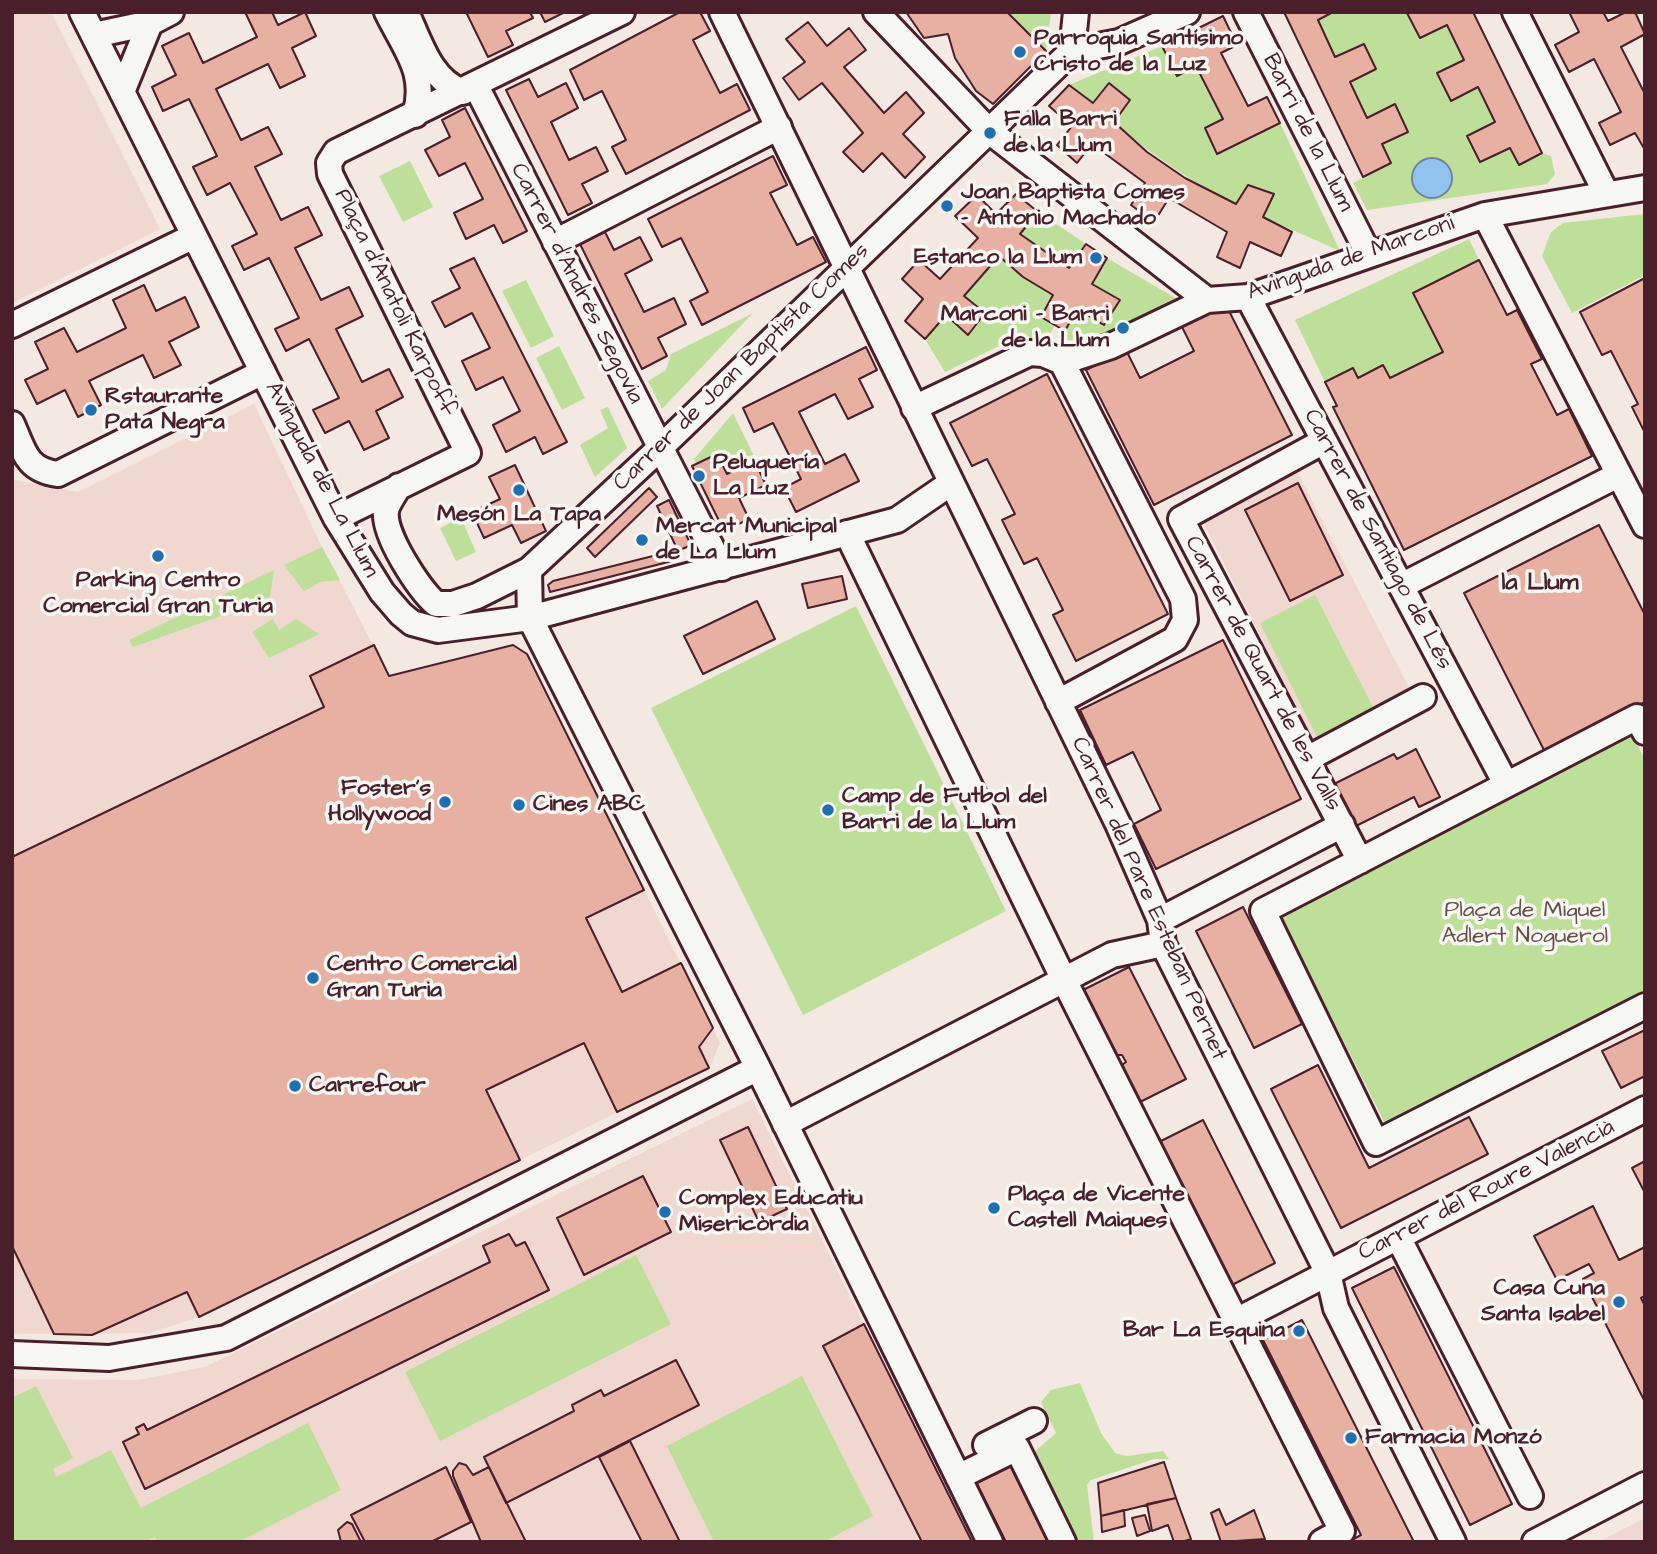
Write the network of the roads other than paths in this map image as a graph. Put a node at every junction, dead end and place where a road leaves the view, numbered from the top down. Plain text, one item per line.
1 (82, 12) edge
2 (387, 12) edge
3 (406, 12) edge
4 (421, 12) edge
5 (622, 12) edge
6 (722, 12) edge
7 (876, 12) edge
8 (1076, 12) edge
9 (1187, 12) edge
10 (1246, 12) edge
11 (1514, 12) edge
12 (161, 18) edge
13 (94, 35) junction
14 (1072, 51) junction
15 (469, 89) junction
16 (122, 92) junction
17 (415, 115) junction
18 (779, 127) junction
19 (989, 131) junction
20 (1645, 188) edge
21 (1606, 193) junction
22 (1486, 215) junction
23 (194, 236) junction
24 (555, 242) junction
25 (1368, 253) junction
26 (846, 269) junction
27 (1248, 297) junction
28 (1207, 300) junction
29 (12, 326) edge
30 (1062, 362) junction
31 (262, 372) junction
32 (914, 408) junction
33 (12, 424) edge
34 (1324, 441) junction
35 (659, 449) junction
36 (1618, 475) junction
37 (951, 483) junction
38 (399, 486) junction
39 (336, 519) junction
40 (1645, 525) edge
41 (847, 533) junction
42 (722, 568) junction
43 (529, 569) junction
44 (1401, 586) junction
45 (530, 618) junction
46 (1423, 697) dead end
47 (1058, 702) junction
48 (1645, 732) edge
49 (1307, 759) junction
50 (1506, 783) junction
51 (1342, 825) junction
52 (1360, 861) junction
53 (1161, 932) junction
54 (1064, 980) junction
55 (1645, 1006) edge
56 (758, 1068) junction
57 (1645, 1109) edge
58 (785, 1124) junction
59 (1398, 1237) junction
60 (1328, 1273) junction
61 (1236, 1321) junction
62 (12, 1353) edge
63 (1034, 1421) dead end
64 (954, 1469) junction
65 (1645, 1485) edge
66 (1530, 1496) dead end
67 (990, 1542) edge
68 (1063, 1542) edge
69 (1322, 1542) edge
70 (1453, 1542) edge
71 (1535, 1542) edge

1 - 13 street, Avinguda de La Llum
2 - 17 street
3 - 15 street, Carrer d'Andrés Segovia
4 - 15 street, Carrer d'Andrés Segovia
5 - 15 street
6 - 18 street, Carrer del Pare Esteban Pernet
7 - 19 street
8 - 14 street
9 - 14 street
10 - 25 street, Barri de la Llum
11 - 21 street
12 - 13 street
12 - 16 street
13 - 16 street, Avinguda de La Llum
14 - 19 street, Carrer de Joan Baptista Comes
15 - 17 street
15 - 24 street, Carrer d'Andrés Segovia
16 - 23 street, Avinguda de La Llum
17 - 38 street, Plaça d'Anatoli Karpoff
18 - 24 street
18 - 26 street, Carrer del Pare Esteban Pernet
19 - 26 street, Carrer de Joan Baptista Comes
19 - 28 street
20 - 21 street, Avinguda de Marconi
21 - 22 street, Avinguda de Marconi
22 - 25 street, Avinguda de Marconi
22 - 36 street
23 - 29 street
23 - 31 street, Avinguda de La Llum
24 - 35 street, Carrer d'Andrés Segovia
25 - 27 street, Avinguda de Marconi
26 - 32 street, Carrer del Pare Esteban Pernet
26 - 35 street, Carrer de Joan Baptista Comes
27 - 28 street, Avinguda de Marconi
27 - 34 street, Carrer de Santiago de Lés
28 - 30 street, Avinguda de Marconi
30 - 32 street
30 - 47 street, Carrer de Quart de les Valls
31 - 33 street
31 - 39 street, Avinguda de La Llum
32 - 37 street, Carrer del Pare Esteban Pernet
34 - 44 street, Carrer de Santiago de Lés
34 - 49 street, Carrer de Quart de les Valls
35 - 42 street, Carrer d'Andrés Segovia
35 - 43 street, Carrer de Joan Baptista Comes
36 - 40 street
36 - 44 street
37 - 41 street, Avinguda de La Llum
37 - 47 street, Carrer del Pare Esteban Pernet
38 - 39 street
38 - 43 street, Carrer de Joan Baptista Comes
39 - 45 street, Avinguda de La Llum
41 - 42 street, Avinguda de La Llum
41 - 54 street
42 - 45 street, Avinguda de La Llum
43 - 45 street
44 - 50 street, Carrer de Santiago de Lés
45 - 56 street
46 - 49 street
47 - 53 street, Carrer del Pare Esteban Pernet
48 - 50 street
49 - 51 street, Carrer de Quart de les Valls
50 - 52 street
51 - 52 street, Carrer de Quart de les Valls
51 - 53 street
52 - 55 street
53 - 54 street
53 - 60 street, Carrer del Pare Esteban Pernet
54 - 58 street
54 - 61 street
56 - 58 street
56 - 62 street
57 - 59 street, Carrer del Roure Valencià
58 - 64 street
59 - 60 street, Carrer del Roure Valencià
59 - 66 street
60 - 61 street, Carrer del Roure Valencià
60 - 70 street, Carrer del Pare Esteban Pernet
61 - 69 street
63 - 64 street
64 - 67 street
64 - 68 street
65 - 71 street

